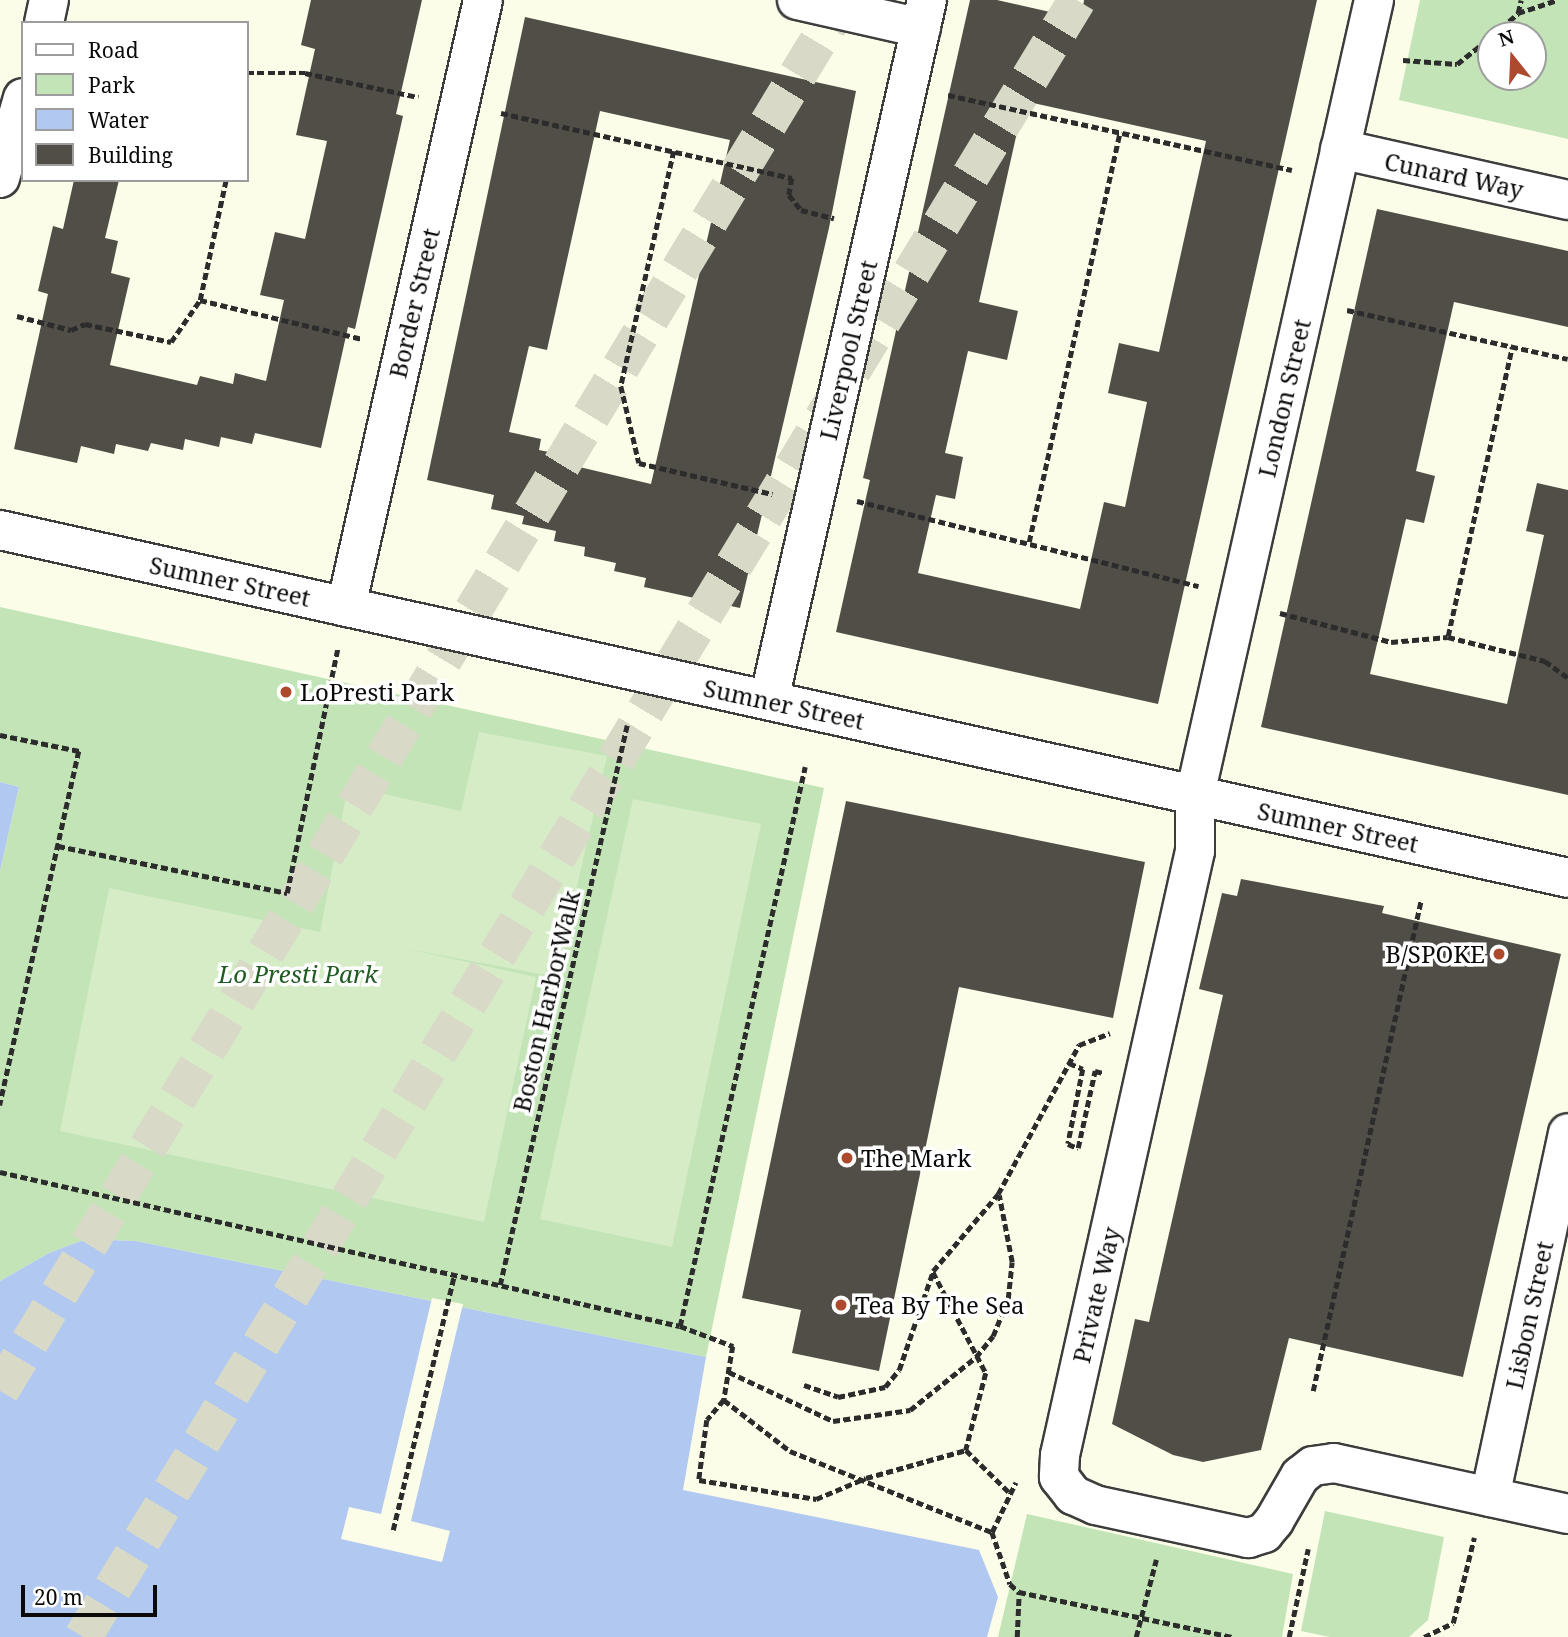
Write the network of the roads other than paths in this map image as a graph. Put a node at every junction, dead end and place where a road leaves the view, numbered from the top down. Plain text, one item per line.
1 (49, 0) edge
2 (483, 0) edge
3 (797, 0) edge
4 (1374, 0) edge
5 (924, 14) edge
6 (44, 21) edge
7 (21, 105) edge
8 (1340, 149) junction
9 (0, 178) edge
10 (1568, 200) edge
11 (0, 530) edge
12 (346, 607) junction
13 (769, 700) junction
14 (1195, 795) junction
15 (1568, 878) edge
16 (1568, 1133) edge
17 (1490, 1497) junction
18 (1568, 1514) edge

1 - 6 street
2 - 12 street, Border Street
3 - 5 street
4 - 8 street, London Street
5 - 13 street, Liverpool Street
7 - 9 street
8 - 10 street, Cunard Way
8 - 14 street, London Street
11 - 12 street, Sumner Street
12 - 13 street, Sumner Street
13 - 14 street, Sumner Street
14 - 15 street, Sumner Street
14 - 17 street, Private Way
16 - 17 street, Lisbon Street
17 - 18 street

